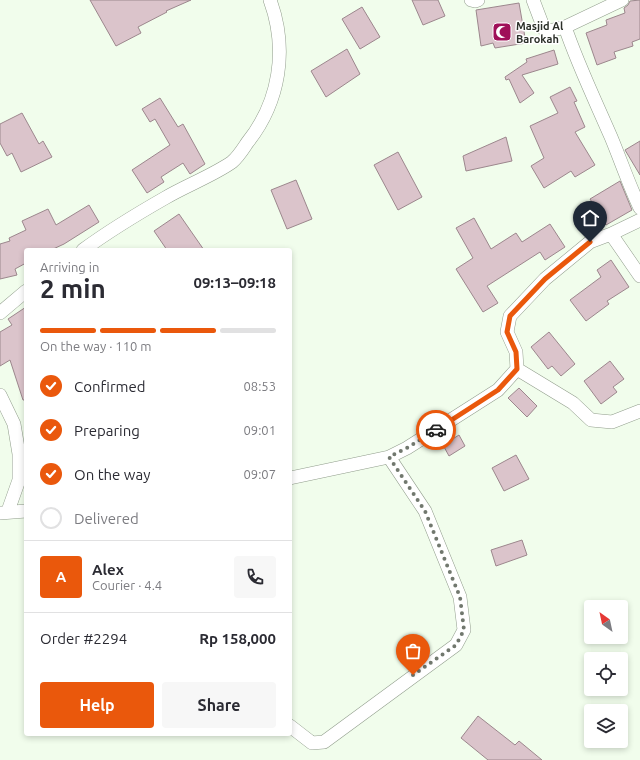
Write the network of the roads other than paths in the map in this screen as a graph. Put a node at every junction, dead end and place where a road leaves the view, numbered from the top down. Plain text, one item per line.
1 (270, 0) edge
2 (471, 0) edge
3 (478, 0) edge
4 (533, 0) edge
5 (622, 0) edge
6 (565, 27) junction
7 (640, 208) edge
8 (640, 220) edge
9 (611, 234) junction
10 (86, 248) edge
11 (640, 276) edge
12 (24, 293) edge
13 (0, 313) edge
14 (517, 369) junction
15 (0, 395) edge
16 (640, 411) edge
17 (389, 457) junction
18 (292, 478) edge
19 (24, 511) edge
20 (4, 512) edge
21 (292, 728) edge

1 - 10 street
2 - 3 street
4 - 6 street
5 - 6 street
6 - 7 street
8 - 9 street
9 - 11 street
9 - 14 street
12 - 13 street
14 - 16 street
14 - 17 street
15 - 20 street
17 - 18 street
17 - 21 street
19 - 20 street

